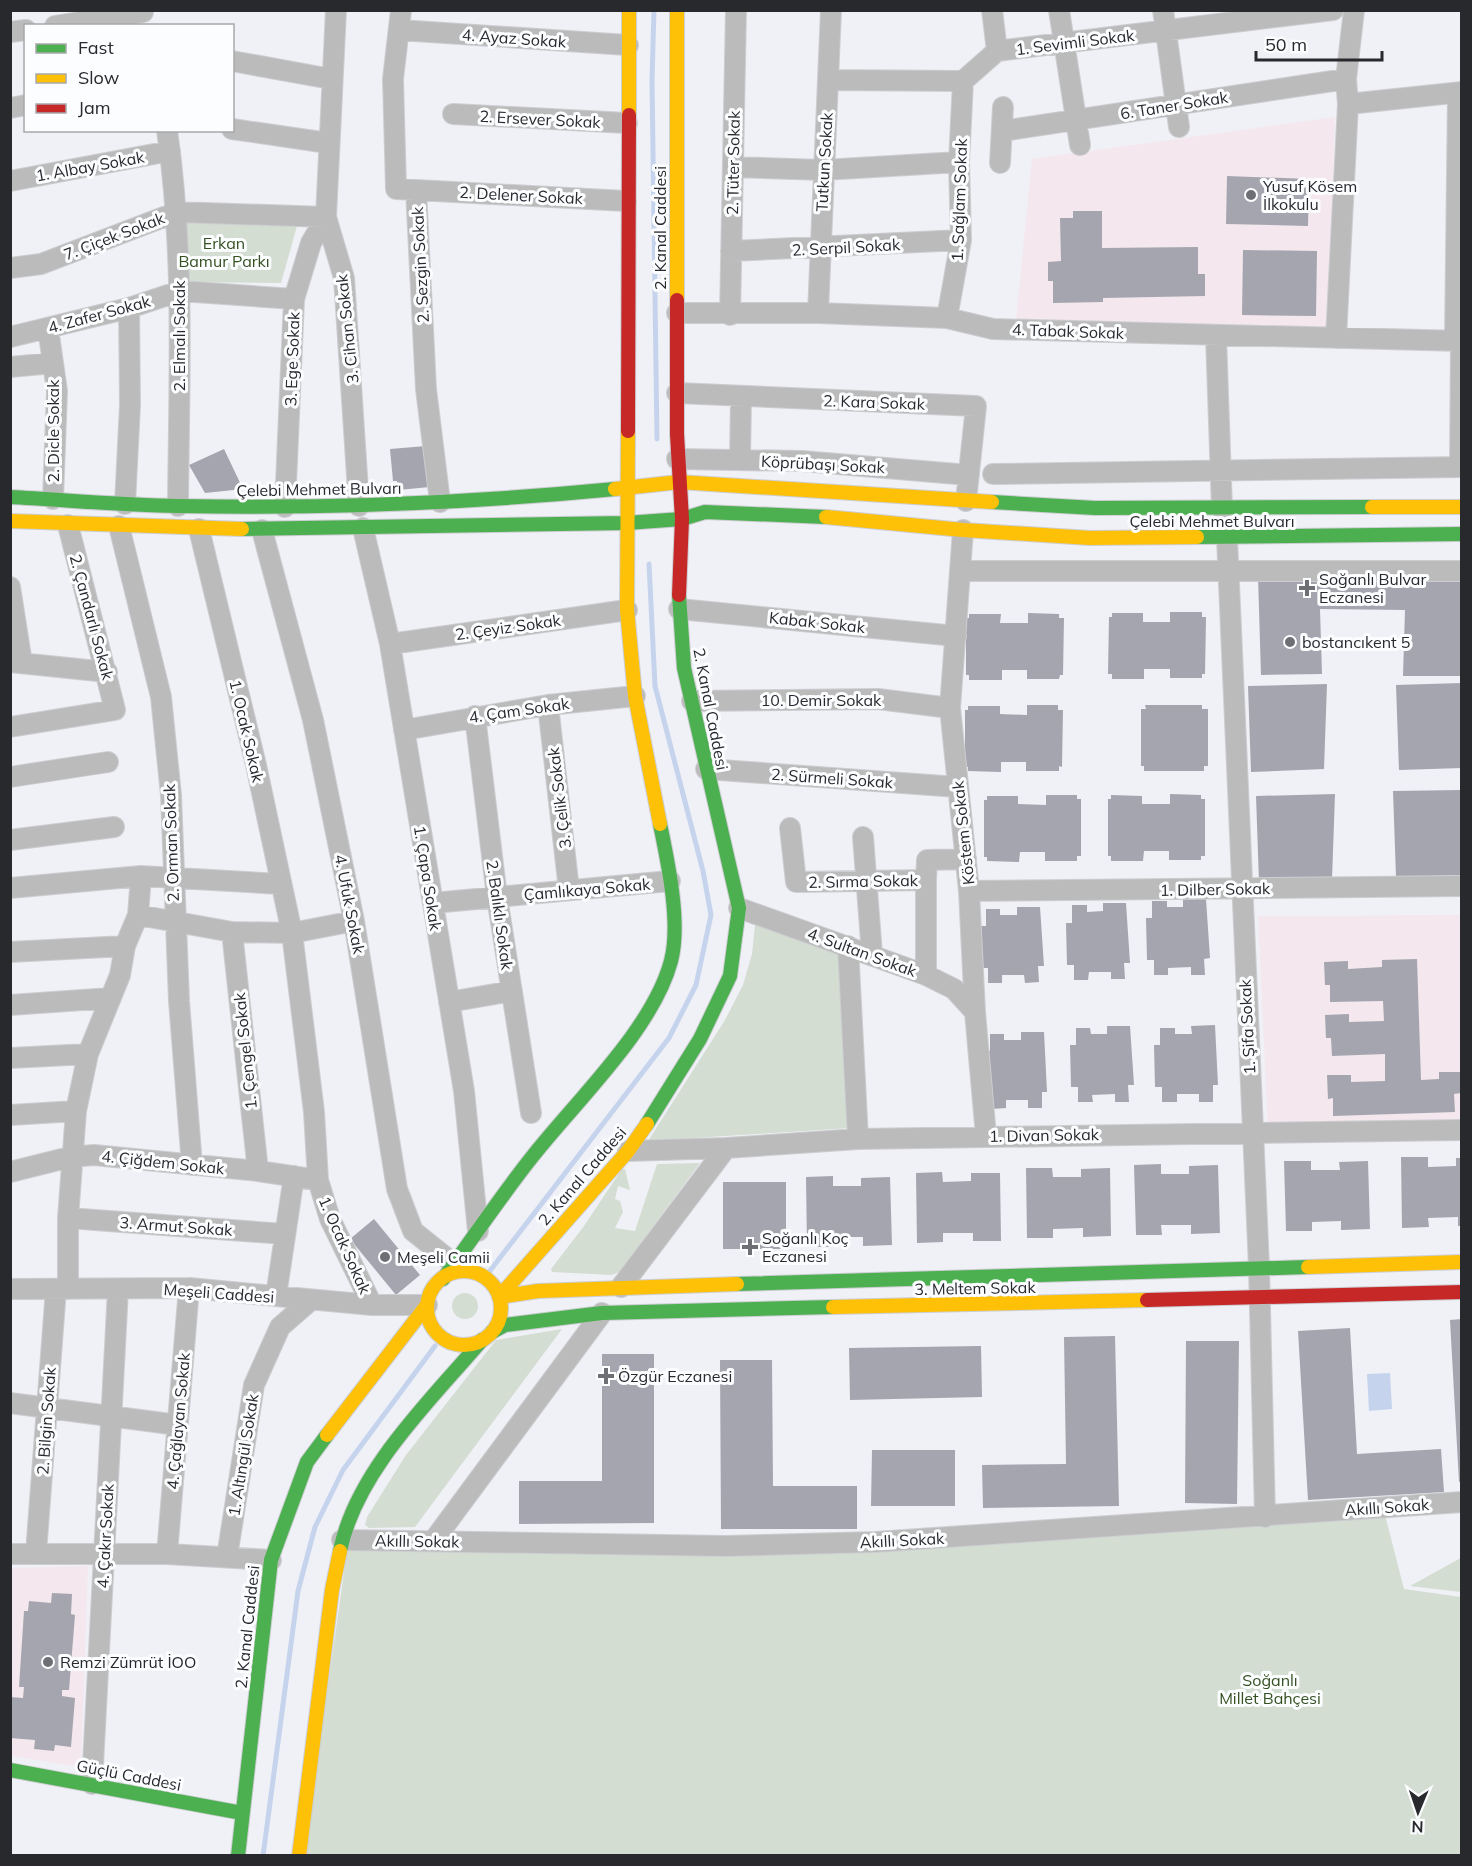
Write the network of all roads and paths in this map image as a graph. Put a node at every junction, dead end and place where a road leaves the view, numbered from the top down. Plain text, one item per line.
1 (336, 10) edge
2 (629, 10) edge
3 (677, 10) edge
4 (736, 10) edge
5 (831, 10) edge
6 (992, 10) edge
7 (1059, 10) edge
8 (1163, 10) edge
9 (1333, 10) edge
10 (1354, 10) edge
11 (144, 16) edge
12 (400, 20) edge
13 (73, 24) edge
14 (1165, 31) junction
15 (1063, 42) junction
16 (628, 45) junction
17 (997, 51) junction
18 (234, 61) edge
19 (331, 79) junction
20 (1346, 79) junction
21 (828, 80) junction
22 (963, 81) junction
23 (1460, 92) edge
24 (1348, 104) junction
25 (1175, 105) junction
26 (1003, 107) dead end
27 (453, 114) dead end
28 (1076, 120) junction
29 (627, 123) junction
30 (1179, 127) dead end
31 (234, 129) edge
32 (1002, 131) junction
33 (167, 132) edge
34 (328, 143) junction
35 (1080, 145) dead end
36 (170, 151) junction
37 (960, 162) junction
38 (1000, 163) dead end
39 (733, 167) junction
40 (823, 170) junction
41 (10, 181) edge
42 (416, 190) junction
43 (626, 201) junction
44 (177, 212) junction
45 (326, 217) junction
46 (961, 240) junction
47 (820, 249) junction
48 (731, 251) junction
49 (10, 268) edge
50 (180, 291) junction
51 (294, 299) junction
52 (129, 308) junction
53 (676, 313) junction
54 (818, 313) junction
55 (730, 315) junction
56 (947, 318) junction
57 (48, 328) junction
58 (1216, 336) junction
59 (10, 337) edge
60 (1336, 338) junction
61 (1459, 341) edge
62 (53, 363) junction
63 (10, 368) edge
64 (677, 393) junction
65 (741, 396) junction
66 (677, 459) junction
67 (740, 460) junction
68 (1461, 467) edge
69 (1222, 471) junction
70 (993, 474) dead end
71 (969, 475) junction
72 (679, 482) junction
73 (627, 488) junction
74 (10, 497) edge
75 (53, 499) junction
76 (966, 501) junction
77 (440, 502) junction
78 (125, 504) junction
79 (178, 506) junction
80 (359, 506) junction
81 (285, 507) junction
82 (1461, 507) edge
83 (1222, 509) junction
84 (682, 519) junction
85 (10, 521) edge
86 (626, 523) junction
87 (68, 525) junction
88 (119, 526) junction
89 (363, 528) junction
90 (199, 529) junction
91 (262, 530) junction
92 (963, 530) junction
93 (1461, 534) edge
94 (1227, 538) junction
95 (960, 571) junction
96 (1461, 571) edge
97 (1228, 572) junction
98 (10, 587) edge
99 (679, 609) junction
100 (627, 610) junction
101 (956, 636) junction
102 (390, 644) junction
103 (16, 663) edge
104 (107, 672) junction
105 (635, 696) junction
106 (692, 701) junction
107 (548, 705) junction
108 (950, 708) junction
109 (475, 716) junction
110 (10, 727) edge
111 (404, 729) junction
112 (108, 762) dead end
113 (706, 770) junction
114 (10, 777) edge
115 (958, 787) junction
116 (114, 827) dead end
117 (790, 828) dead end
118 (863, 837) dead end
119 (10, 840) edge
120 (966, 860) junction
121 (141, 876) junction
122 (173, 877) junction
123 (926, 880) junction
124 (670, 881) junction
125 (867, 881) junction
126 (281, 884) junction
127 (1461, 886) edge
128 (10, 888) edge
129 (569, 890) junction
130 (1241, 890) junction
131 (969, 891) junction
132 (497, 897) junction
133 (432, 903) junction
134 (739, 908) junction
135 (138, 915) junction
136 (354, 921) junction
137 (174, 922) junction
138 (232, 932) junction
139 (292, 933) junction
140 (124, 946) junction
141 (848, 946) junction
142 (10, 952) edge
143 (872, 954) junction
144 (926, 975) junction
145 (512, 991) junction
146 (111, 998) junction
147 (449, 1002) junction
148 (10, 1005) edge
149 (975, 1012) junction
150 (88, 1054) junction
151 (10, 1058) edge
152 (76, 1111) junction
153 (531, 1113) dead end
154 (10, 1115) edge
155 (1461, 1130) edge
156 (1252, 1132) junction
157 (986, 1136) junction
158 (858, 1139) junction
159 (726, 1148) junction
160 (627, 1150) junction
161 (70, 1157) junction
162 (192, 1165) junction
163 (258, 1171) junction
164 (10, 1172) edge
165 (294, 1176) junction
166 (318, 1180) junction
167 (68, 1218) junction
168 (478, 1231) junction
169 (285, 1234) junction
170 (1461, 1262) edge
171 (1259, 1267) junction
172 (448, 1271) junction
173 (621, 1287) junction
174 (189, 1288) junction
175 (10, 1289) edge
176 (62, 1289) junction
177 (118, 1289) junction
178 (1461, 1292) edge
179 (276, 1296) junction
180 (499, 1297) junction
181 (1260, 1299) junction
182 (311, 1300) junction
183 (372, 1305) junction
184 (428, 1305) junction
185 (602, 1313) junction
186 (487, 1336) junction
187 (10, 1403) edge
188 (46, 1407) junction
189 (112, 1416) junction
190 (178, 1425) junction
191 (1461, 1502) edge
192 (1265, 1517) junction
193 (342, 1540) junction
194 (434, 1540) junction
195 (36, 1553) junction
196 (10, 1554) edge
197 (104, 1554) junction
198 (167, 1554) junction
199 (227, 1557) junction
200 (271, 1560) junction
201 (10, 1770) edge
202 (92, 1784) junction
203 (242, 1813) junction
204 (238, 1856) edge
205 (298, 1856) edge

1 - 19 street, 3. Cihan Sokak
2 - 16 main road, 2. Kanal Caddesi
3 - 53 main road, 2. Kanal Caddesi
4 - 39 street, 2. Tüter Sokak
5 - 21 street, Tutkun Sokak
6 - 17 street
7 - 15 street
8 - 14 street
9 - 14 street, 1. Sevimli Sokak
10 - 20 street
11 - 13 street
12 - 16 street, 4. Ayaz Sokak
12 - 42 street, 2. Sezgin Sokak
14 - 15 street, 1. Sevimli Sokak
14 - 25 street
15 - 17 street, 1. Sevimli Sokak
15 - 28 street
16 - 29 main road, 2. Kanal Caddesi
17 - 22 street, 1. Sevimli Sokak
18 - 19 street
19 - 34 street, 3. Cihan Sokak
20 - 24 street
20 - 25 street, 6. Taner Sokak
21 - 22 street
21 - 40 street, Tutkun Sokak
22 - 37 street, 1. Sağlam Sokak
23 - 24 street
23 - 61 street
24 - 60 street
25 - 28 street, 6. Taner Sokak
25 - 30 street
26 - 32 street
27 - 29 street, 2. Ersever Sokak
28 - 32 street, 6. Taner Sokak
28 - 35 street
29 - 43 main road, 2. Kanal Caddesi
31 - 34 street
32 - 38 street
33 - 36 street, 2. Elmalı Sokak
34 - 45 street, 3. Cihan Sokak
36 - 41 street, 1. Albay Sokak
36 - 44 street, 2. Elmalı Sokak
37 - 40 street
37 - 46 street, 1. Sağlam Sokak
39 - 40 street
39 - 48 street, 2. Tüter Sokak
40 - 47 street, Tutkun Sokak
42 - 43 street, 2. Delener Sokak
42 - 77 street, 2. Sezgin Sokak
43 - 73 main road, 2. Kanal Caddesi
44 - 45 street, 7. Çiçek Sokak
44 - 49 street, 7. Çiçek Sokak
44 - 50 street, 2. Elmalı Sokak
45 - 51 street, 3. Ege Sokak
45 - 80 street, 3. Cihan Sokak
46 - 47 street, 2. Serpil Sokak
46 - 56 street, 1. Sağlam Sokak
47 - 48 street, 2. Serpil Sokak
47 - 54 street, Tutkun Sokak
48 - 55 street, 2. Tüter Sokak
50 - 51 street, 4. Zafer Sokak
50 - 52 street, 4. Zafer Sokak
50 - 79 street, 2. Elmalı Sokak
51 - 81 street, 3. Ege Sokak
52 - 57 street, 4. Zafer Sokak
52 - 78 street
53 - 55 street, 4. Tabak Sokak
53 - 64 main road, 2. Kanal Caddesi
54 - 55 street, 4. Tabak Sokak
54 - 56 street, 4. Tabak Sokak
56 - 58 street, 4. Tabak Sokak
57 - 59 street, 4. Zafer Sokak
57 - 62 street, 2. Dicle Sokak
58 - 60 street, 4. Tabak Sokak
58 - 69 street
60 - 61 street, 4. Tabak Sokak
61 - 68 street
62 - 63 street, 2. Dicle Sokak
62 - 75 street, 2. Dicle Sokak
64 - 65 street, 2. Kara Sokak
64 - 66 main road, 2. Kanal Caddesi
65 - 67 street
65 - 71 street, 2. Kara Sokak
66 - 67 street, Köprübaşı Sokak
66 - 72 main road, 2. Kanal Caddesi
67 - 71 street, Köprübaşı Sokak
68 - 69 street
69 - 70 street
69 - 83 street
71 - 76 street, 2. Kara Sokak
72 - 73 main road, Çelebi Mehmet Bulvarı
72 - 76 main road, Çelebi Mehmet Bulvarı
72 - 84 main road, 2. Kanal Caddesi
73 - 77 main road, Çelebi Mehmet Bulvarı
73 - 86 main road, 2. Kanal Caddesi
74 - 75 main road, Çelebi Mehmet Bulvarı
75 - 78 main road, Çelebi Mehmet Bulvarı
76 - 83 main road, Çelebi Mehmet Bulvarı
77 - 80 main road, Çelebi Mehmet Bulvarı
78 - 79 main road, Çelebi Mehmet Bulvarı
79 - 81 main road, Çelebi Mehmet Bulvarı
80 - 81 main road, Çelebi Mehmet Bulvarı
82 - 83 main road, Çelebi Mehmet Bulvarı
84 - 86 main road, Çelebi Mehmet Bulvarı
84 - 92 main road, Çelebi Mehmet Bulvarı
84 - 99 main road, 2. Kanal Caddesi
85 - 87 main road
86 - 89 main road
86 - 100 main road, 2. Kanal Caddesi
87 - 88 main road
87 - 104 street, 2. Çandarlı Sokak
88 - 90 main road
88 - 122 street, 2. Orman Sokak
89 - 91 main road
89 - 102 street, 1. Çapa Sokak
90 - 91 main road
90 - 126 street, 1. Ocak Sokak
91 - 136 street, 4. Ufuk Sokak
92 - 94 main road, Çelebi Mehmet Bulvarı
92 - 95 street, Köstem Sokak
93 - 94 main road, Çelebi Mehmet Bulvarı
94 - 97 street, 1. Şifa Sokak
95 - 97 street
95 - 101 street, Köstem Sokak
96 - 97 street
97 - 130 street, 1. Şifa Sokak
98 - 103 street
99 - 101 street, Kabak Sokak
99 - 106 main road, 2. Kanal Caddesi
100 - 102 street, 2. Çeyiz Sokak
100 - 105 main road, 2. Kanal Caddesi
101 - 108 street, Köstem Sokak
102 - 111 street, 1. Çapa Sokak
103 - 104 street
104 - 110 street, 2. Çandarlı Sokak
105 - 107 street, 4. Çam Sokak
105 - 124 main road, 2. Kanal Caddesi
106 - 108 street, 10. Demir Sokak
106 - 113 main road, 2. Kanal Caddesi
107 - 109 street, 4. Çam Sokak
107 - 129 street, 3. Çelik Sokak
108 - 115 street, Köstem Sokak
109 - 111 street, 4. Çam Sokak
109 - 132 street, 2. Balıklı Sokak
111 - 133 street, 1. Çapa Sokak
112 - 114 street
113 - 115 street, 2. Sürmeli Sokak
113 - 134 main road, 2. Kanal Caddesi
115 - 120 street, Köstem Sokak
116 - 119 street
117 - 125 street, 2. Sırma Sokak
118 - 125 street
120 - 123 street
120 - 131 street, Köstem Sokak
121 - 122 street
121 - 128 street
121 - 135 street, 2. Bilgin Sokak
122 - 126 street
122 - 137 street, 2. Orman Sokak
123 - 125 street, 2. Sırma Sokak
123 - 144 street, 2. Sırma Sokak
124 - 129 street, Çamlıkaya Sokak
124 - 168 main road, 2. Kanal Caddesi
125 - 143 street
126 - 139 street, 1. Ocak Sokak
127 - 130 street, 1. Dilber Sokak
129 - 132 street, Çamlıkaya Sokak
130 - 131 street, 1. Dilber Sokak
130 - 156 street, 1. Şifa Sokak
131 - 149 street, Köstem Sokak
132 - 133 street, Çamlıkaya Sokak
132 - 145 street, 2. Balıklı Sokak
133 - 147 street, 1. Çapa Sokak
134 - 141 street, 4. Sultan Sokak
134 - 160 main road, 2. Kanal Caddesi
135 - 137 street
135 - 140 street, 2. Bilgin Sokak
136 - 139 street
136 - 172 street, 4. Ufuk Sokak
137 - 138 street
137 - 162 street, 2. Orman Sokak
138 - 139 street
138 - 163 street, 1. Çengel Sokak
139 - 166 street, 1. Ocak Sokak
140 - 142 street
140 - 146 street, 2. Bilgin Sokak
141 - 143 street, 4. Sultan Sokak
141 - 158 street
143 - 144 street, 4. Sultan Sokak
144 - 149 street, 4. Sultan Sokak
145 - 147 street
145 - 153 street, 2. Balıklı Sokak
146 - 148 street
146 - 150 street, 2. Bilgin Sokak
147 - 168 street, 1. Çapa Sokak
149 - 157 street, Köstem Sokak
150 - 151 street
150 - 152 street, 2. Bilgin Sokak
152 - 154 street
152 - 161 street, 2. Bilgin Sokak
155 - 156 street, 1. Divan Sokak
156 - 157 street, 1. Divan Sokak
156 - 171 street, 1. Şifa Sokak
157 - 158 street, 1. Divan Sokak
158 - 159 street, 1. Divan Sokak
159 - 160 street, 1. Divan Sokak
159 - 173 street
160 - 180 main road, 2. Kanal Caddesi
161 - 162 street, 4. Çiğdem Sokak
161 - 164 street, 4. Çiğdem Sokak
161 - 167 street, 2. Bilgin Sokak
162 - 163 street, 4. Çiğdem Sokak
163 - 165 street, 4. Çiğdem Sokak
165 - 166 street, 4. Çiğdem Sokak
165 - 169 street
166 - 183 street, 1. Ocak Sokak
167 - 169 street, 3. Armut Sokak
167 - 176 street, 2. Bilgin Sokak
168 - 172 main road, 2. Kanal Caddesi
169 - 179 street
170 - 171 main road, 3. Meltem Sokak
171 - 173 main road, 3. Meltem Sokak
171 - 181 street, 1. Şifa Sokak
172 - 180 main road
172 - 184 main road
173 - 180 main road, 3. Meltem Sokak
174 - 177 street, Meşeli Caddesi
174 - 179 street, Meşeli Caddesi
174 - 190 street, 4. Çağlayan Sokak
175 - 176 street, Meşeli Caddesi
176 - 177 street, Meşeli Caddesi
176 - 188 street, 2. Bilgin Sokak
177 - 189 street, 4. Çakır Sokak
178 - 181 main road, 3. Meltem Sokak
179 - 182 street, Meşeli Caddesi
180 - 186 main road
181 - 185 main road, 3. Meltem Sokak
181 - 192 street, 1. Şifa Sokak
182 - 183 street, Meşeli Caddesi
182 - 199 street, 1. Altıngül Sokak
183 - 184 street, Meşeli Caddesi
184 - 186 main road
184 - 200 main road, 2. Kanal Caddesi
185 - 186 main road, 3. Meltem Sokak
185 - 194 street
186 - 193 main road
187 - 188 street
188 - 189 street
188 - 195 street, 2. Bilgin Sokak
189 - 190 street
189 - 197 street, 4. Çakır Sokak
190 - 198 street, 4. Çağlayan Sokak
191 - 192 street, Akıllı Sokak
192 - 194 street, Akıllı Sokak
193 - 194 street, Akıllı Sokak
193 - 205 main road
195 - 196 street
195 - 197 street
197 - 198 street
197 - 202 street, 4. Çakır Sokak
198 - 199 street
199 - 200 street
200 - 203 main road, 2. Kanal Caddesi
201 - 202 main road, Güçlü Caddesi
202 - 203 main road, Güçlü Caddesi
203 - 204 main road, 2. Kanal Caddesi

